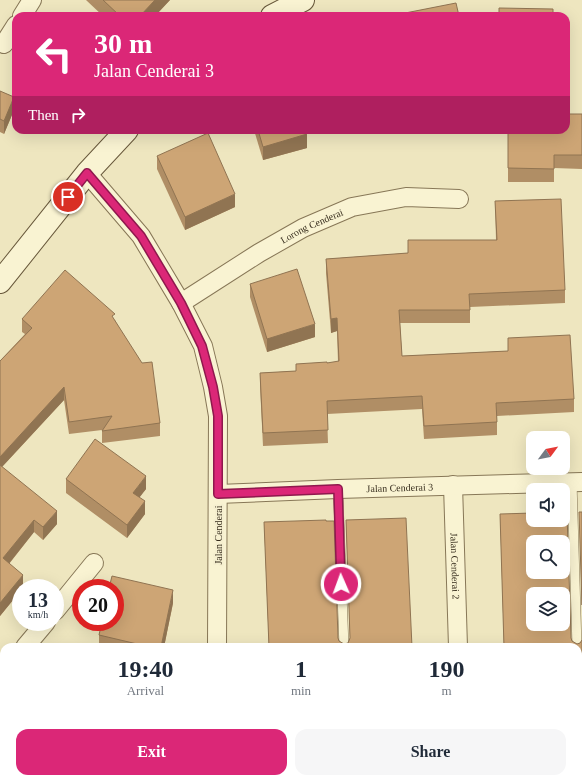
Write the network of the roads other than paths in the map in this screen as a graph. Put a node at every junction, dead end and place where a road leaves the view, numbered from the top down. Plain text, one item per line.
1 (32, 0) edge
2 (303, 0) edge
3 (24, 12) edge
4 (280, 12) edge
5 (12, 34) edge
6 (7, 46) edge
7 (123, 134) edge
8 (87, 173) junction
9 (459, 198) dead end
10 (0, 282) edge
11 (181, 303) junction
12 (577, 482) edge
13 (453, 485) junction
14 (338, 489) junction
15 (218, 494) junction
16 (94, 563) dead end
17 (64, 600) edge
18 (38, 631) edge
19 (28, 643) edge
20 (217, 643) edge
21 (344, 643) edge
22 (458, 643) edge
23 (577, 643) edge

1 - 3 street
2 - 4 street
5 - 6 street
7 - 8 street
8 - 10 street
8 - 11 street, Jalan Cenderai
9 - 11 street, Lorong Cenderai
11 - 15 street, Jalan Cenderai
12 - 13 street, Jalan Cenderai 3
12 - 23 lane
13 - 14 street, Jalan Cenderai 3
13 - 22 street, Jalan Cenderai 2
14 - 15 street, Jalan Cenderai 3
14 - 21 lane
15 - 20 street, Jalan Cenderai
16 - 17 street
18 - 19 street

